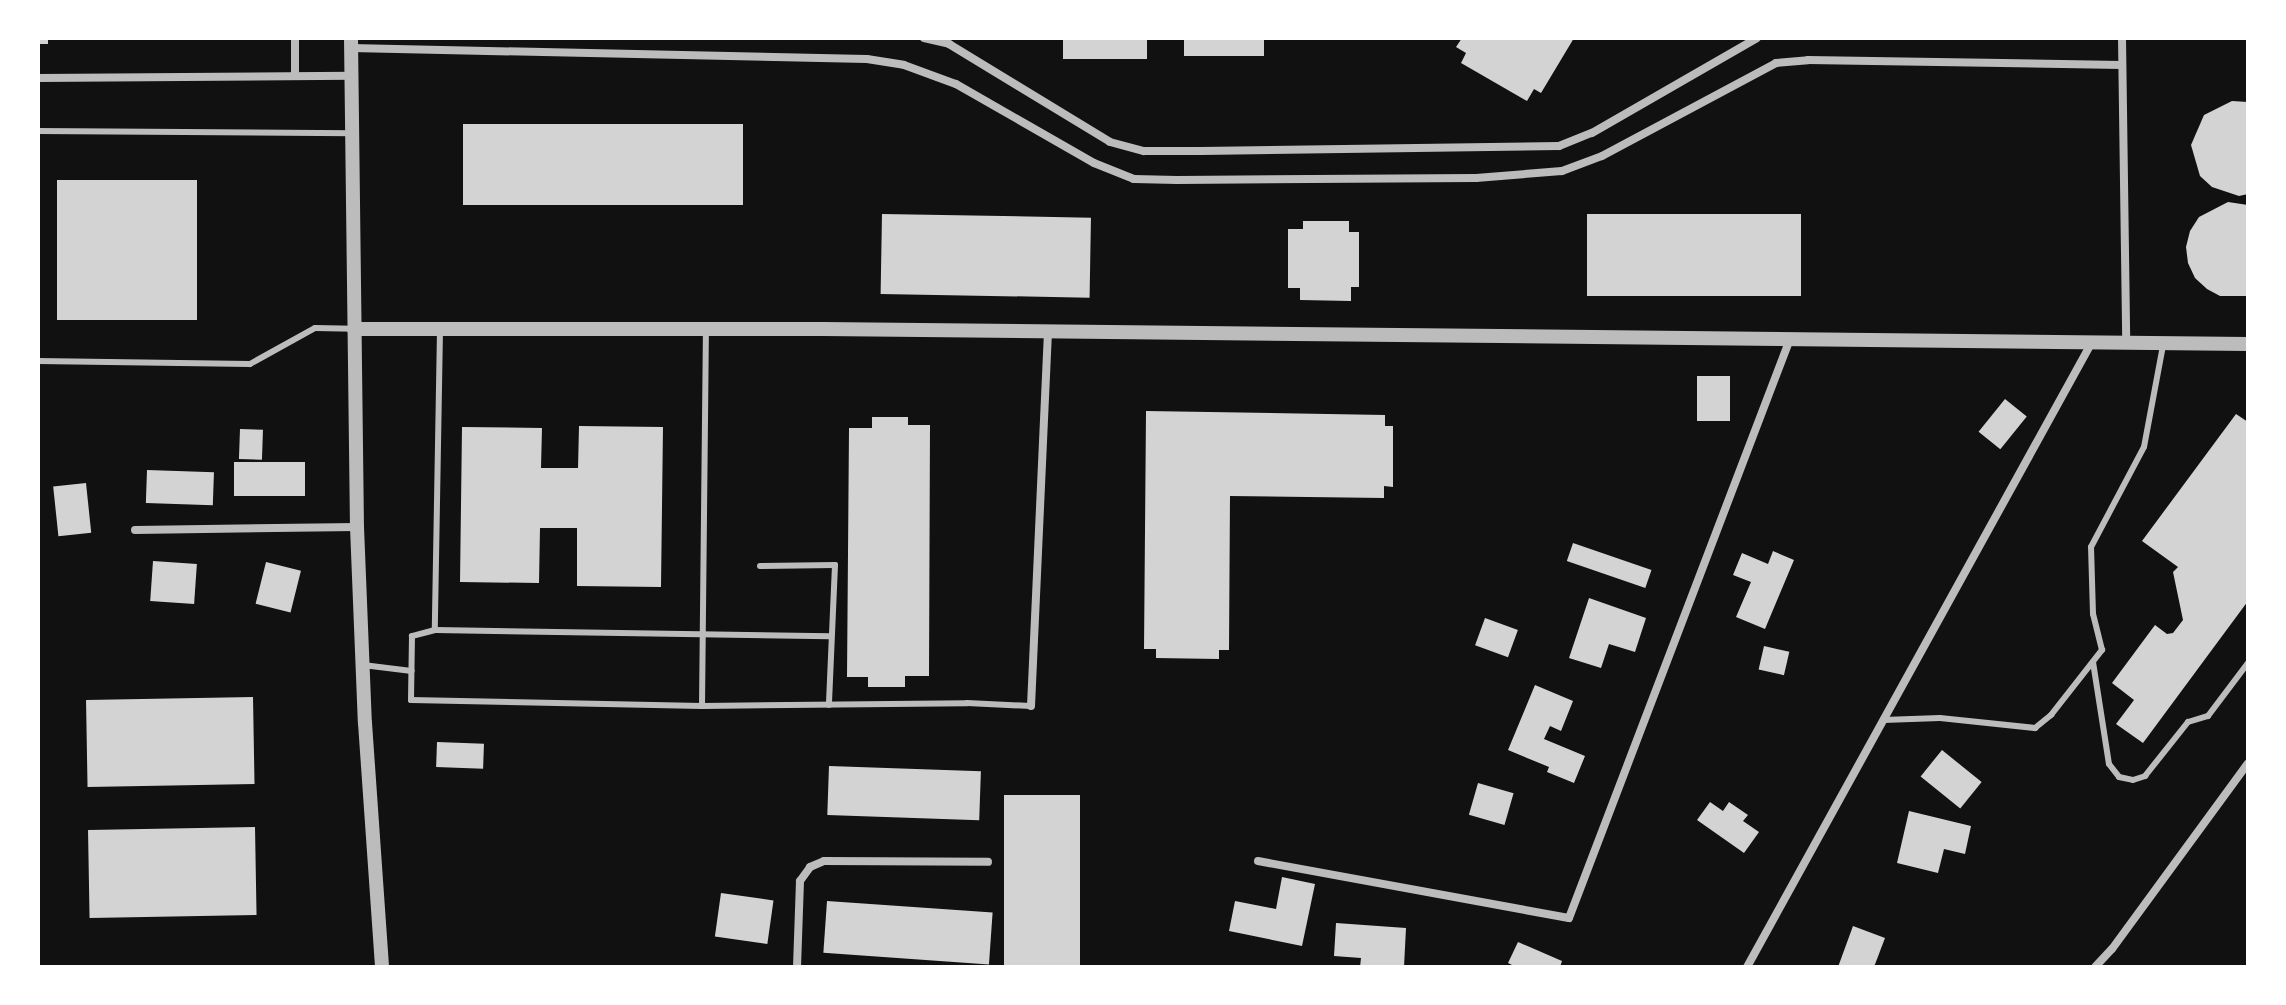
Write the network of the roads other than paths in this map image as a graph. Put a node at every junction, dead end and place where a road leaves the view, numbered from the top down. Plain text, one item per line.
1 (295, 38) edge
2 (924, 38) edge
3 (1757, 38) edge
4 (2122, 38) edge
5 (351, 43) edge
6 (2122, 65) junction
7 (295, 76) junction
8 (352, 76) junction
9 (38, 78) edge
10 (38, 131) edge
11 (352, 133) junction
12 (354, 329) junction
13 (706, 329) junction
14 (440, 330) junction
15 (1048, 331) junction
16 (1790, 338) junction
17 (2126, 341) junction
18 (2092, 342) junction
19 (2163, 342) junction
20 (2248, 344) edge
21 (38, 361) edge
22 (357, 527) junction
23 (135, 530) dead end
24 (760, 566) dead end
25 (435, 630) junction
26 (703, 634) junction
27 (830, 636) junction
28 (2093, 662) junction
29 (2248, 663) edge
30 (362, 665) junction
31 (412, 671) junction
32 (829, 705) junction
33 (702, 706) junction
34 (1031, 706) joint
35 (1881, 721) junction
36 (2248, 763) edge
37 (1258, 861) dead end
38 (988, 862) dead end
39 (382, 967) edge
40 (797, 967) edge
41 (1747, 967) edge
42 (2095, 967) edge

1 - 7 street
2 - 3 street
4 - 6 street
5 - 6 street
5 - 8 street
6 - 17 street
7 - 8 street
7 - 9 street
8 - 11 street
10 - 11 lane
11 - 12 street
12 - 14 street
12 - 21 lane
12 - 22 street
13 - 14 street
13 - 15 street
13 - 26 lane
14 - 25 lane
15 - 16 street
15 - 34 street
16 - 18 street
16 - 37 street
17 - 18 street
17 - 19 street
18 - 35 street
19 - 20 street
19 - 28 lane
22 - 23 street
22 - 30 street
24 - 27 lane
25 - 26 lane
25 - 31 lane
26 - 27 lane
26 - 33 lane
27 - 32 lane
28 - 29 lane
28 - 35 lane
30 - 31 lane
30 - 39 street
31 - 33 lane
32 - 33 lane
32 - 34 lane
35 - 41 street
36 - 42 street
38 - 40 street

